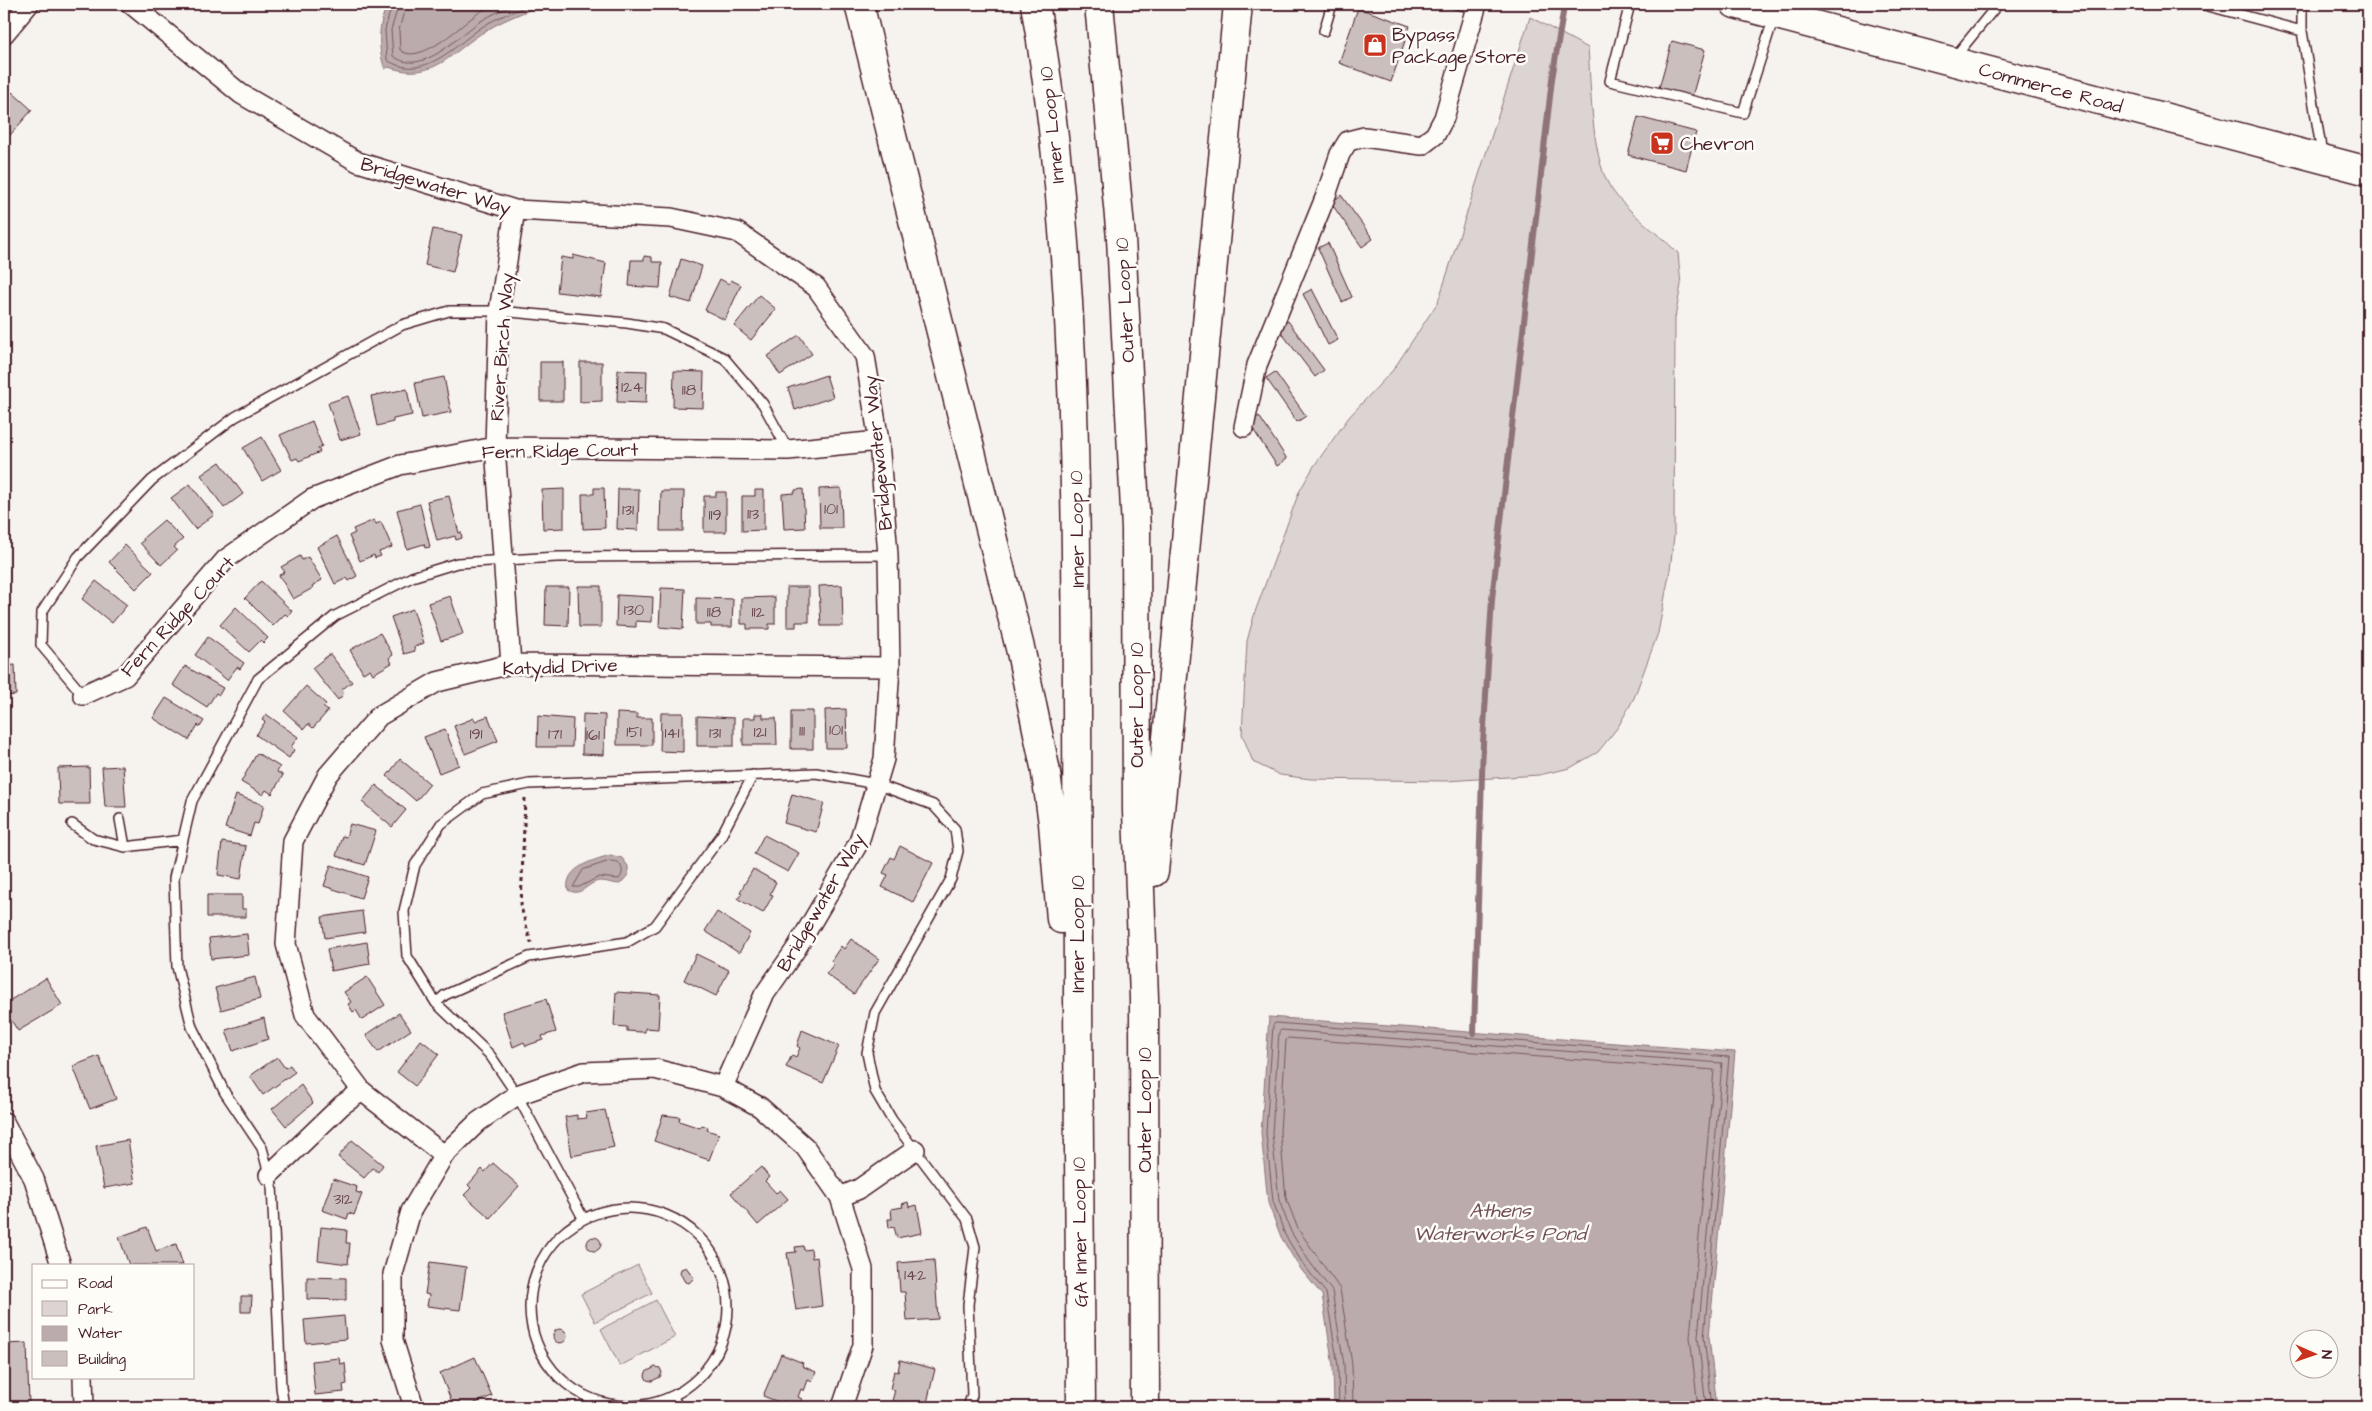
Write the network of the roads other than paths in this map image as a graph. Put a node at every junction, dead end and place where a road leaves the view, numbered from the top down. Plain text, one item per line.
1 (29, 4) edge
2 (131, 4) edge
3 (860, 4) edge
4 (1034, 4) edge
5 (1099, 4) edge
6 (1238, 4) edge
7 (1332, 4) edge
8 (1456, 4) edge
9 (1630, 4) edge
10 (1734, 4) edge
11 (1998, 4) edge
12 (2201, 4) edge
13 (2302, 4) edge
14 (1476, 6) edge
15 (1788, 12) edge
16 (1324, 31) dead end
17 (2302, 31) junction
18 (4, 34) edge
19 (1951, 61) junction
20 (2323, 159) junction
21 (2368, 171) edge
22 (514, 210) junction
23 (499, 311) junction
24 (1244, 427) dead end
25 (879, 441) junction
26 (495, 447) junction
27 (788, 450) junction
28 (888, 555) junction
29 (503, 558) junction
30 (511, 664) junction
31 (890, 667) junction
32 (83, 696) joint
33 (753, 776) junction
34 (876, 784) junction
35 (120, 819) dead end
36 (72, 824) dead end
37 (183, 840) junction
38 (125, 847) junction
39 (1144, 998) junction
40 (436, 1004) junction
41 (1076, 1056) junction
42 (723, 1087) junction
43 (362, 1091) junction
44 (517, 1095) junction
45 (4, 1122) edge
46 (915, 1150) junction
47 (444, 1155) junction
48 (269, 1175) junction
49 (840, 1197) junction
50 (583, 1218) junction
51 (61, 1264) edge
52 (82, 1378) edge
53 (673, 1397) junction
54 (84, 1407) edge
55 (284, 1407) edge
56 (414, 1407) edge
57 (678, 1407) edge
58 (842, 1407) edge
59 (968, 1407) edge
60 (1081, 1407) edge
61 (1145, 1407) edge

1 - 18 street
2 - 22 street, Bridgewater Way
3 - 41 highway
4 - 41 highway, Inner Loop 10
5 - 39 highway, Outer Loop 10
6 - 39 highway
7 - 16 lane
8 - 14 lane
9 - 15 lane
10 - 15 highway, Commerce Road
11 - 19 lane
12 - 17 lane
13 - 17 lane
14 - 24 street
15 - 19 highway, Commerce Road
17 - 20 lane
19 - 20 highway, Commerce Road
20 - 21 highway, Commerce Road
22 - 23 street, River Birch Way
22 - 25 street, Bridgewater Way
23 - 26 street, River Birch Way
23 - 27 lane
23 - 32 lane
25 - 27 street, Fern Ridge Court
25 - 28 street, Bridgewater Way
26 - 27 street, Fern Ridge Court
26 - 29 street, River Birch Way
26 - 32 street, Fern Ridge Court
28 - 29 lane
28 - 31 street, Bridgewater Way
29 - 30 street, River Birch Way
29 - 37 lane
30 - 31 street, Katydid Drive
30 - 43 street, Katydid Drive
31 - 34 street, Bridgewater Way
33 - 34 lane
33 - 40 lane
33 - 40 lane
34 - 42 street, Bridgewater Way
34 - 46 lane
35 - 38 lane
36 - 38 lane
37 - 38 lane
37 - 48 lane
39 - 61 highway, Outer Loop 10
40 - 44 lane
41 - 60 highway, GA Inner Loop 10
42 - 44 street
42 - 49 street
43 - 47 street, Katydid Drive
43 - 48 street
44 - 47 street
44 - 50 lane
45 - 51 street
46 - 49 street
46 - 59 lane
47 - 56 street
48 - 55 lane
49 - 58 street
50 - 53 lane
50 - 53 lane
52 - 54 street
53 - 57 lane

